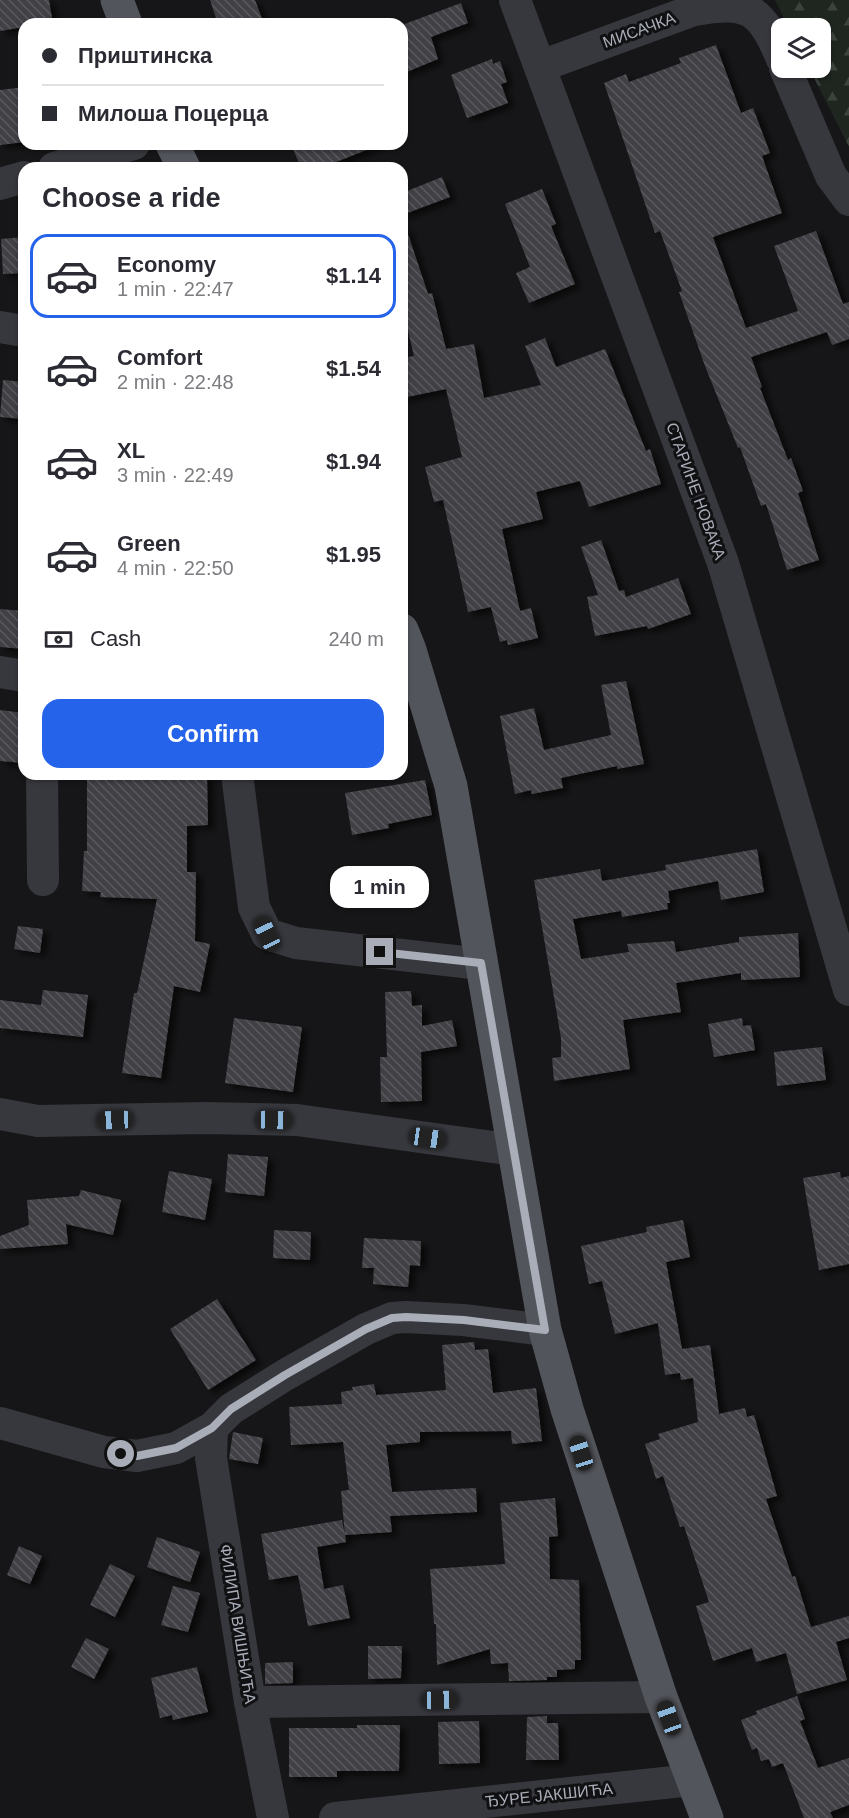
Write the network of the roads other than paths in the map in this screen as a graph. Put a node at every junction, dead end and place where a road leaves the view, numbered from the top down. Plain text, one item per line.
1 (117, 0) edge
2 (515, 0) edge
3 (124, 18) edge
4 (771, 35) edge
5 (541, 66) junction
6 (789, 78) edge
7 (114, 150) edge
8 (74, 162) edge
9 (18, 179) edge
10 (0, 184) edge
11 (849, 201) edge
12 (0, 327) edge
13 (18, 330) edge
14 (408, 645) edge
15 (0, 672) edge
16 (18, 675) edge
17 (42, 780) edge
18 (238, 780) edge
19 (43, 880) dead end
20 (481, 963) junction
21 (849, 990) edge
22 (0, 1114) edge
23 (38, 1121) junction
24 (0, 1133) edge
25 (514, 1150) junction
26 (545, 1330) junction
27 (0, 1424) edge
28 (212, 1428) junction
29 (661, 1697) junction
30 (250, 1702) junction
31 (692, 1780) junction
32 (273, 1818) edge
33 (335, 1818) edge
34 (707, 1818) edge

1 - 3 main road
2 - 5 street, СТАРИНЕ НОВАКА
4 - 5 street, МИСАЧКА
5 - 21 street, СТАРИНЕ НОВАКА
6 - 11 street
7 - 8 street
9 - 10 street
12 - 13 street
14 - 20 main road
15 - 16 street
17 - 19 street
18 - 20 street
20 - 25 main road
22 - 23 street
23 - 24 street
23 - 25 street
25 - 26 main road
26 - 28 street
26 - 29 main road
27 - 28 street
28 - 30 street, ФИЛИПА ВИШЊИЋА
29 - 30 street
29 - 31 main road
30 - 32 street, ФИЛИПА ВИШЊИЋА
31 - 33 street, ЂУРЕ ЈАКШИЋА
31 - 34 main road

